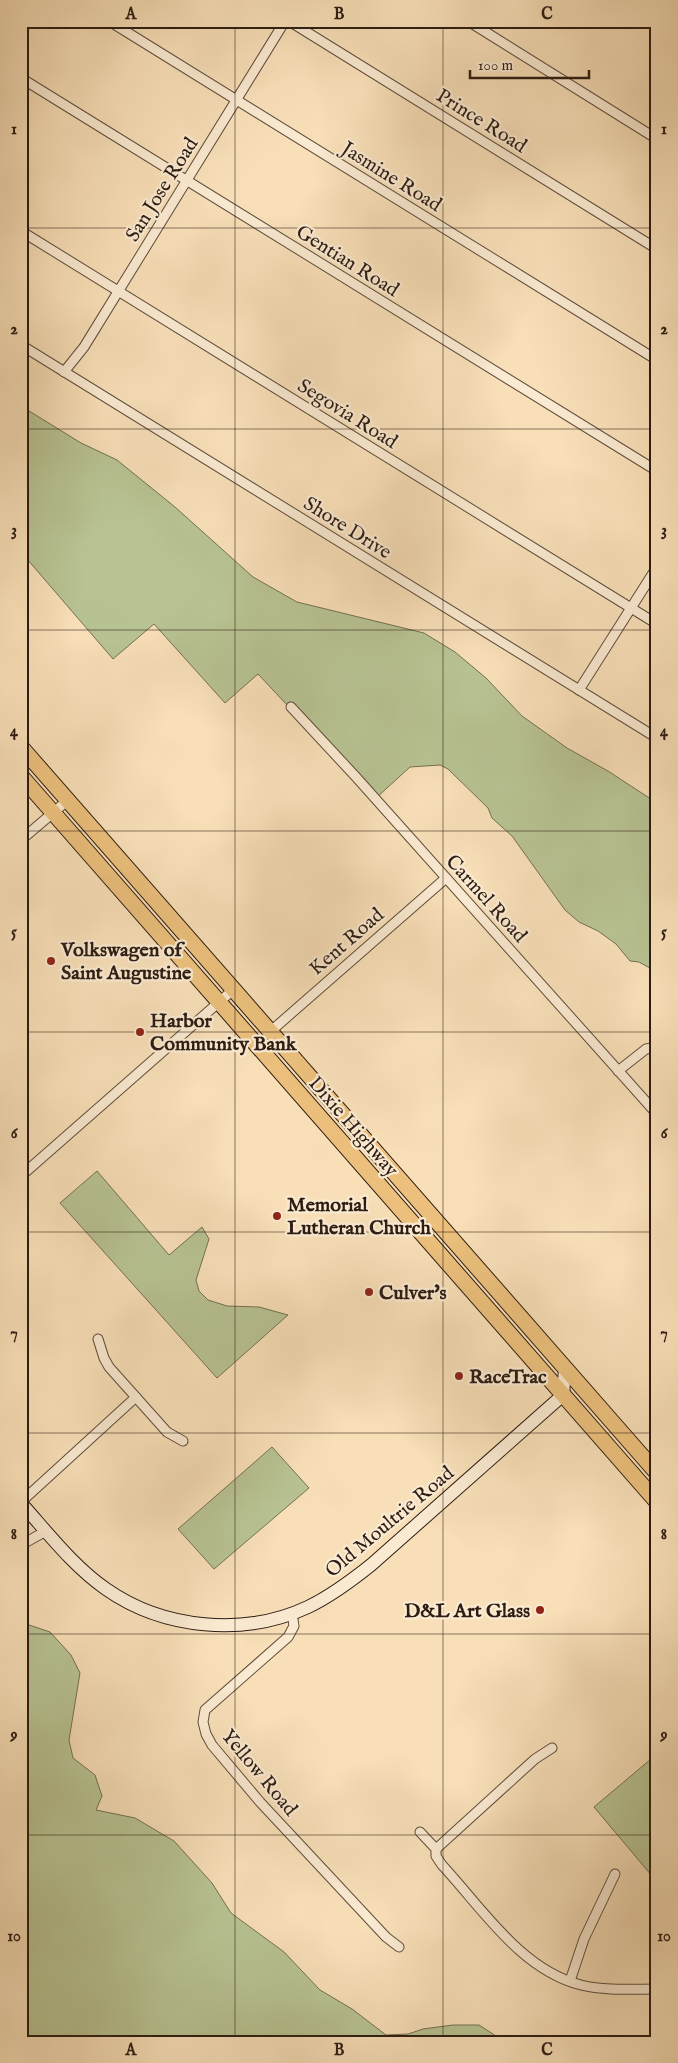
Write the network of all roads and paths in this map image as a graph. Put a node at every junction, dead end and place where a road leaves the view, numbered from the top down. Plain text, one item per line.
1 (110, 21) edge
2 (287, 21) edge
3 (468, 21) edge
4 (647, 21) edge
5 (657, 27) edge
6 (21, 78) edge
7 (237, 100) junction
8 (657, 139) edge
9 (187, 181) junction
10 (21, 231) edge
11 (657, 249) edge
12 (118, 292) junction
13 (21, 345) edge
14 (657, 360) edge
15 (64, 372) junction
16 (657, 471) edge
17 (657, 567) edge
18 (631, 608) junction
19 (657, 624) edge
20 (579, 690) junction
21 (291, 707) dead end
22 (657, 738) edge
23 (21, 747) edge
24 (21, 776) edge
25 (68, 800) junction
26 (53, 813) junction
27 (21, 840) edge
28 (446, 878) junction
29 (234, 989) junction
30 (219, 1002) junction
31 (271, 1031) junction
32 (657, 1047) edge
33 (618, 1071) junction
34 (657, 1114) edge
35 (394, 1172) junction
36 (21, 1176) edge
37 (389, 1196) junction
38 (98, 1339) dead end
39 (565, 1368) junction
40 (563, 1395) junction
41 (136, 1397) junction
42 (182, 1441) dead end
43 (657, 1473) edge
44 (21, 1502) edge
45 (657, 1502) edge
46 (46, 1531) junction
47 (21, 1545) edge
48 (292, 1613) junction
49 (552, 1748) dead end
50 (420, 1832) dead end
51 (436, 1848) junction
52 (615, 1874) dead end
53 (399, 1947) dead end
54 (570, 1981) junction
55 (657, 1989) edge

1 - 7 street, Jasmine Road
2 - 7 street, San Jose Road
2 - 11 street, Prince Road
3 - 8 street
4 - 5 street
6 - 9 street, Gentian Road
7 - 9 street, San Jose Road
7 - 14 street, Jasmine Road
9 - 12 street, San Jose Road
9 - 16 street, Gentian Road
10 - 12 street, Segovia Road
12 - 15 street, San Jose Road
12 - 18 street, Segovia Road
13 - 15 street, Shore Drive
15 - 20 street, Shore Drive
17 - 18 street
18 - 19 street, Segovia Road
18 - 20 street
20 - 22 street, Shore Drive
21 - 28 street, Carmel Road
23 - 25 main road
24 - 26 main road, Dixie Highway
25 - 26 street
25 - 29 main road
26 - 27 street
26 - 30 main road, Dixie Highway
28 - 31 street, Kent Road
28 - 33 street, Carmel Road
29 - 30 street
29 - 31 main road
30 - 36 street
30 - 37 main road, Dixie Highway
31 - 35 main road
32 - 33 street
33 - 34 street, Carmel Road
35 - 37 street
35 - 39 main road
37 - 40 main road, Dixie Highway
38 - 41 street
39 - 40 main road
39 - 43 main road
40 - 45 main road, Dixie Highway
40 - 48 main road, Old Moultrie Road
41 - 42 street
41 - 44 street
44 - 46 main road, Old Moultrie Road
46 - 47 street
46 - 48 main road, Old Moultrie Road
48 - 53 street, Yellow Road
49 - 51 street
50 - 51 street
51 - 54 street
52 - 54 street
54 - 55 street

